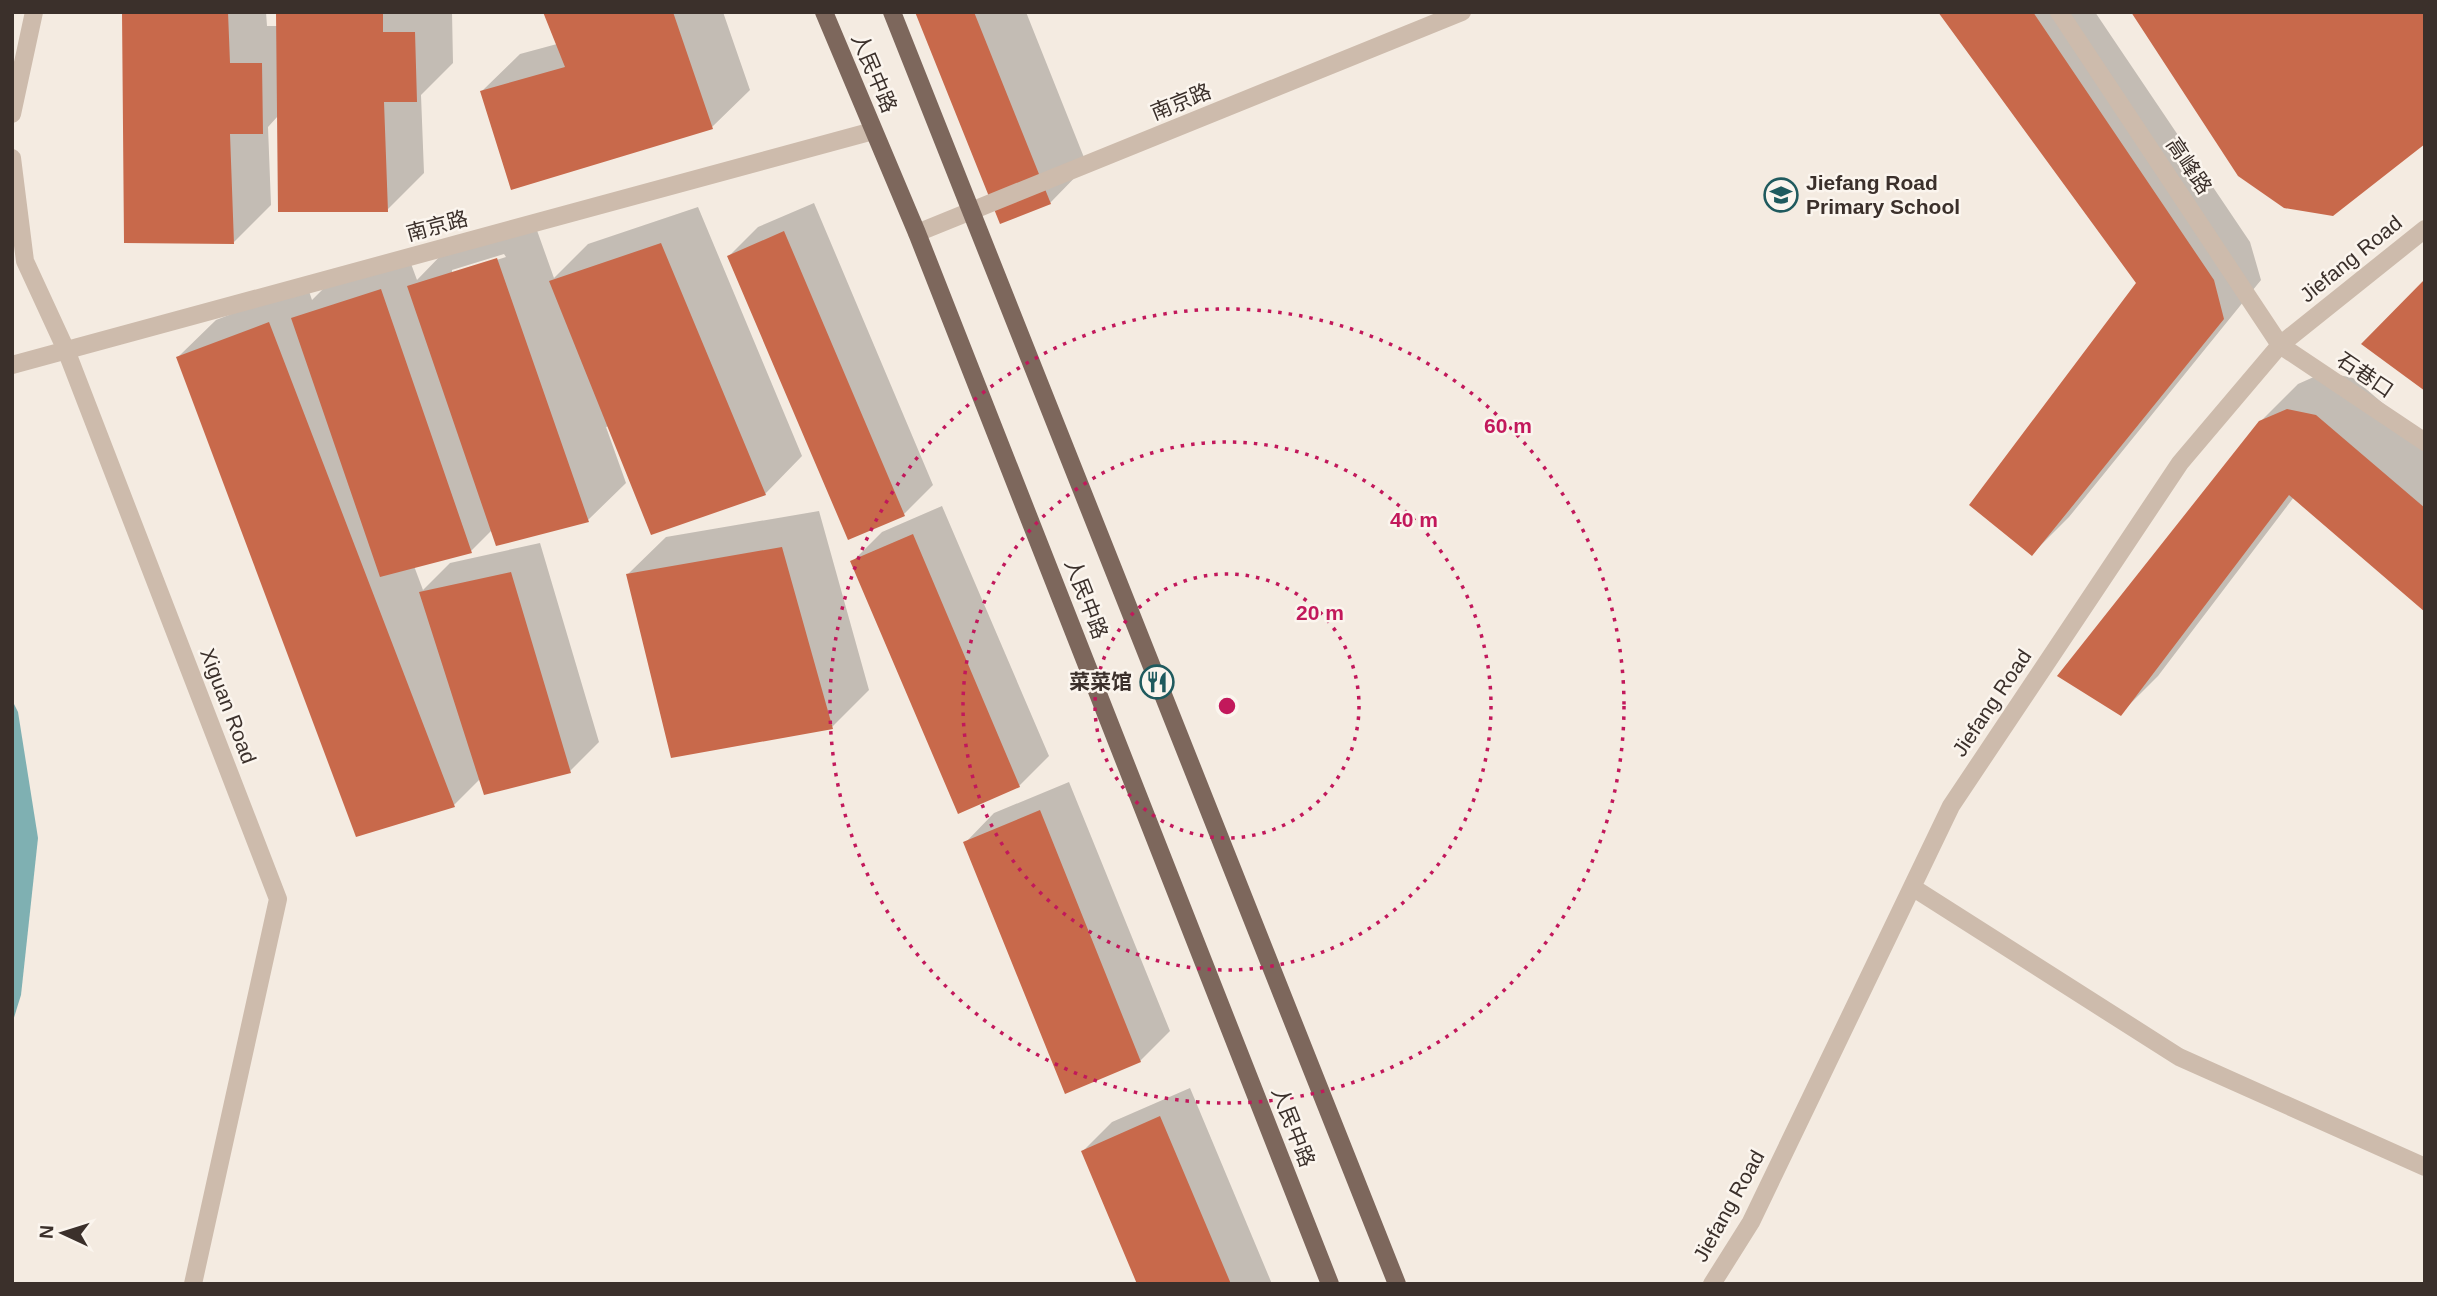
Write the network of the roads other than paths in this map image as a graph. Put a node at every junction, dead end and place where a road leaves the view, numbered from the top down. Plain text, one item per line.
1 (34, 12) edge
2 (824, 12) edge
3 (892, 12) edge
4 (1462, 12) edge
5 (2059, 12) edge
6 (12, 114) edge
7 (873, 131) junction
8 (12, 158) edge
9 (972, 212) junction
10 (2425, 229) edge
11 (917, 233) junction
12 (2280, 345) junction
13 (66, 350) junction
14 (12, 365) edge
15 (2425, 442) edge
16 (1912, 887) junction
17 (2425, 1167) edge
18 (193, 1284) edge
19 (1330, 1284) edge
20 (1397, 1284) edge
21 (1712, 1284) edge

1 - 6 street
2 - 7 main road, 人民中路
3 - 9 main road, 人民中路
4 - 9 street, 南京路
5 - 12 street, 高峰路
7 - 11 main road, 人民中路
7 - 13 street, 南京路
8 - 13 street, Xiguan Road
9 - 11 street, 南京路
9 - 20 main road, 人民中路
10 - 12 street, Jiefang Road
11 - 19 main road, 人民中路
12 - 15 street, 石巷口
12 - 16 street, Jiefang Road
13 - 14 street, 南京路
13 - 18 street, Xiguan Road
16 - 17 street
16 - 21 street, Jiefang Road

